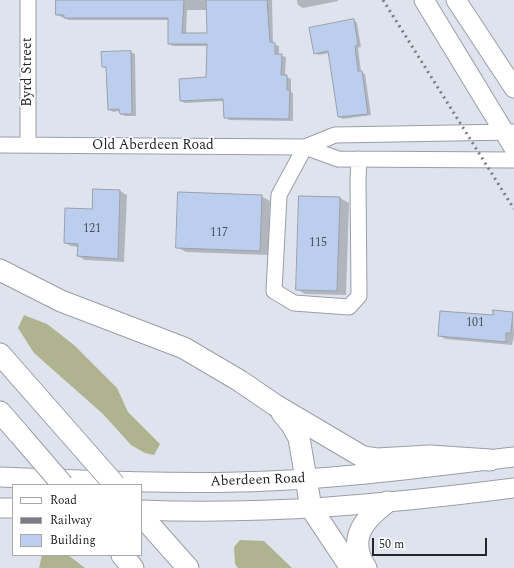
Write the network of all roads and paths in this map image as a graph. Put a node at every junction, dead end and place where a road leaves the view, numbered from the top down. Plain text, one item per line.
1 (28, 0) edge
2 (424, 0) edge
3 (456, 0) edge
4 (514, 88) edge
5 (509, 132) edge
6 (0, 145) edge
7 (28, 145) junction
8 (305, 147) junction
9 (514, 148) edge
10 (360, 159) junction
11 (514, 160) edge
12 (0, 270) edge
13 (0, 354) edge
14 (275, 405) junction
15 (0, 412) edge
16 (514, 457) edge
17 (490, 460) junction
18 (0, 477) edge
19 (307, 479) junction
20 (62, 484) edge
21 (114, 484) edge
22 (514, 488) edge
23 (387, 502) junction
24 (0, 508) edge
25 (12, 508) edge
26 (312, 508) junction
27 (142, 510) edge
28 (142, 516) edge
29 (123, 556) edge
30 (134, 568) edge
31 (188, 568) edge
32 (350, 568) edge
33 (366, 568) edge

1 - 7 street, Byrd Street
2 - 5 main road
3 - 4 main road
5 - 8 street, Old Aberdeen Road
5 - 9 main road
6 - 7 street, Old Aberdeen Road
7 - 8 street, Old Aberdeen Road
8 - 10 street, Old Aberdeen Road
8 - 10 street
10 - 11 street, Old Aberdeen Road
12 - 14 highway
13 - 21 highway, bridge
14 - 17 highway
14 - 19 highway
15 - 20 highway, bridge
16 - 17 main road, Aberdeen Road
17 - 19 main road, Aberdeen Road
18 - 19 main road, Aberdeen Road
19 - 26 highway
22 - 23 main road, Aberdeen Road
23 - 26 main road, Aberdeen Road
23 - 33 highway
24 - 25 main road
26 - 27 main road, Aberdeen Road
26 - 32 highway
28 - 31 highway
29 - 30 highway

